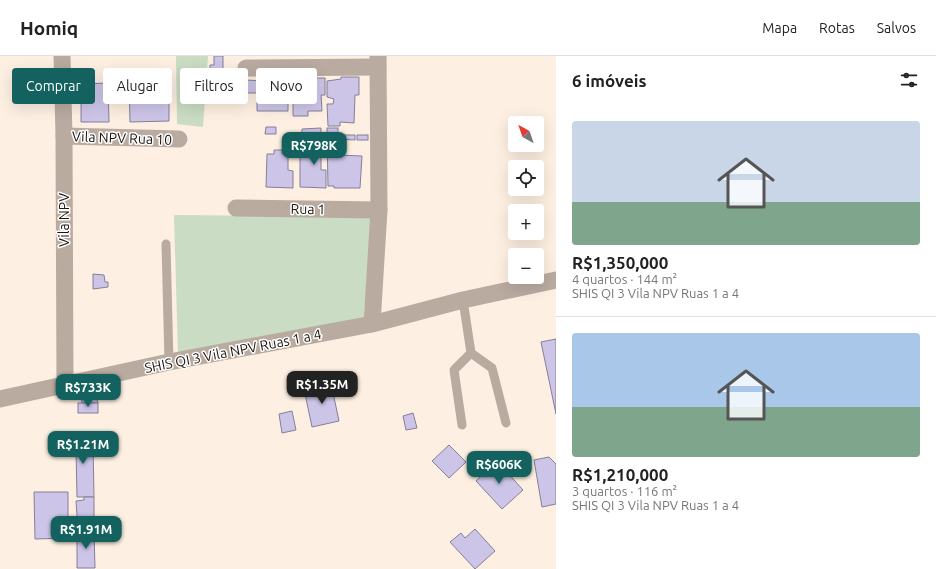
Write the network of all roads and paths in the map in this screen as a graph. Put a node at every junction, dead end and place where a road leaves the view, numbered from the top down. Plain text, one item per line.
1 (62, 56) edge
2 (378, 62) edge
3 (246, 68) dead end
4 (64, 136) junction
5 (179, 139) dead end
6 (236, 208) dead end
7 (379, 210) junction
8 (166, 244) dead end
9 (556, 280) edge
10 (463, 300) junction
11 (372, 324) junction
12 (472, 354) junction
13 (168, 362) junction
14 (65, 384) junction
15 (0, 399) edge
16 (506, 423) dead end
17 (462, 425) dead end

1 - 4 street, Vila NPV
2 - 3 street
2 - 7 street
4 - 5 street, Vila NPV Rua 10
4 - 14 street, Vila NPV
6 - 7 street, Rua 1
7 - 11 street
8 - 13 lane
9 - 10 street, SHIS QI 3 Vila NPV Ruas 1 a 4
10 - 11 street, SHIS QI 3 Vila NPV Ruas 1 a 4
10 - 12 lane
11 - 13 street, SHIS QI 3 Vila NPV Ruas 1 a 4
12 - 16 lane
12 - 17 lane
13 - 14 street, SHIS QI 3 Vila NPV Ruas 1 a 4
14 - 15 street, SHIS QI 3 Vila NPV Ruas 1 a 4

